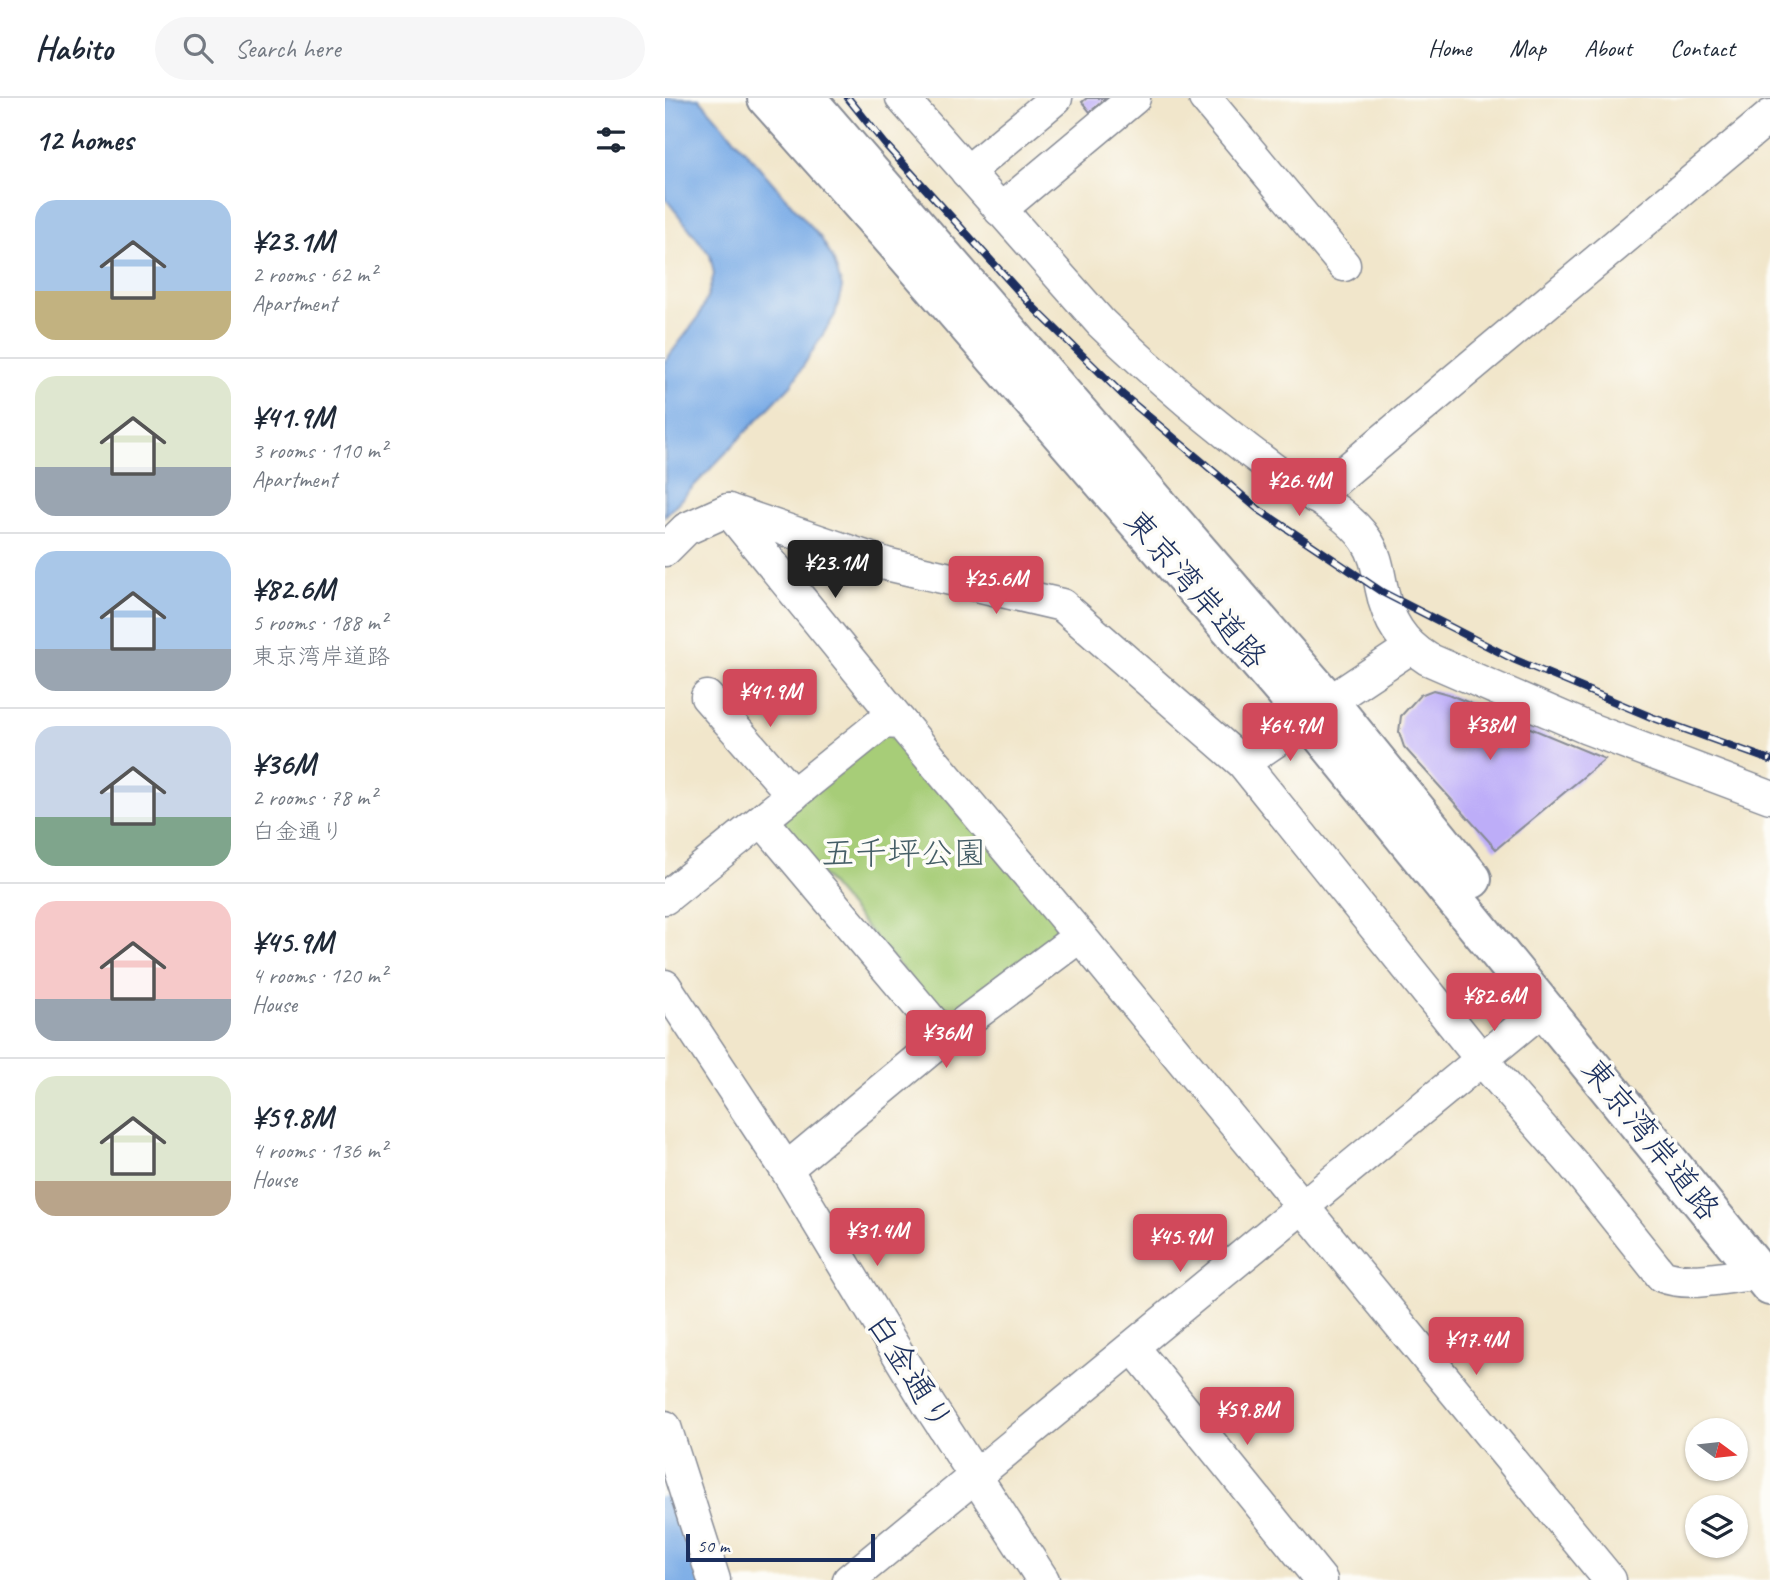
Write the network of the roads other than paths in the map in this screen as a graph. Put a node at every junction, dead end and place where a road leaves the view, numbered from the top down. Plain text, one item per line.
1 (767, 98) edge
2 (806, 98) edge
3 (902, 98) edge
4 (1056, 98) edge
5 (1134, 98) edge
6 (1205, 98) edge
7 (1770, 116) edge
8 (967, 172) junction
9 (1000, 210) junction
10 (1344, 265) dead end
11 (1315, 497) junction
12 (728, 509) junction
13 (665, 550) edge
14 (1410, 648) junction
15 (707, 696) dead end
16 (1319, 710) junction
17 (901, 723) junction
18 (1243, 763) junction
19 (793, 795) junction
20 (1770, 797) edge
21 (762, 820) junction
22 (665, 898) edge
23 (1080, 936) junction
24 (665, 986) edge
25 (1544, 1008) junction
26 (945, 1037) junction
27 (1482, 1060) junction
28 (786, 1169) junction
29 (1302, 1208) junction
30 (1767, 1268) edge
31 (1133, 1347) junction
32 (665, 1427) edge
33 (975, 1476) junction
34 (714, 1580) edge
35 (849, 1580) edge
36 (1043, 1580) edge
37 (1321, 1580) edge
38 (1610, 1580) edge

1 - 16 highway, 東京湾岸道路
2 - 16 highway, 東京湾岸道路
3 - 8 street
4 - 8 street
5 - 9 street
6 - 10 street
7 - 11 street
8 - 9 street
9 - 11 street
11 - 14 street
12 - 13 street
12 - 17 street
12 - 18 street
14 - 16 street
14 - 20 street
15 - 19 street
16 - 18 street
16 - 25 highway, 東京湾岸道路
16 - 30 highway, 東京湾岸道路
17 - 19 street
17 - 23 street
18 - 27 street
19 - 21 street
21 - 22 street
21 - 26 street
23 - 26 street
23 - 29 street
24 - 28 street, 白金通り
25 - 27 street
25 - 30 highway, 東京湾岸道路
26 - 28 street
27 - 29 street
27 - 30 street
28 - 33 street, 白金通り
29 - 31 street
29 - 38 street
31 - 33 street
31 - 37 street
32 - 34 street
33 - 35 street
33 - 36 street, 白金通り

